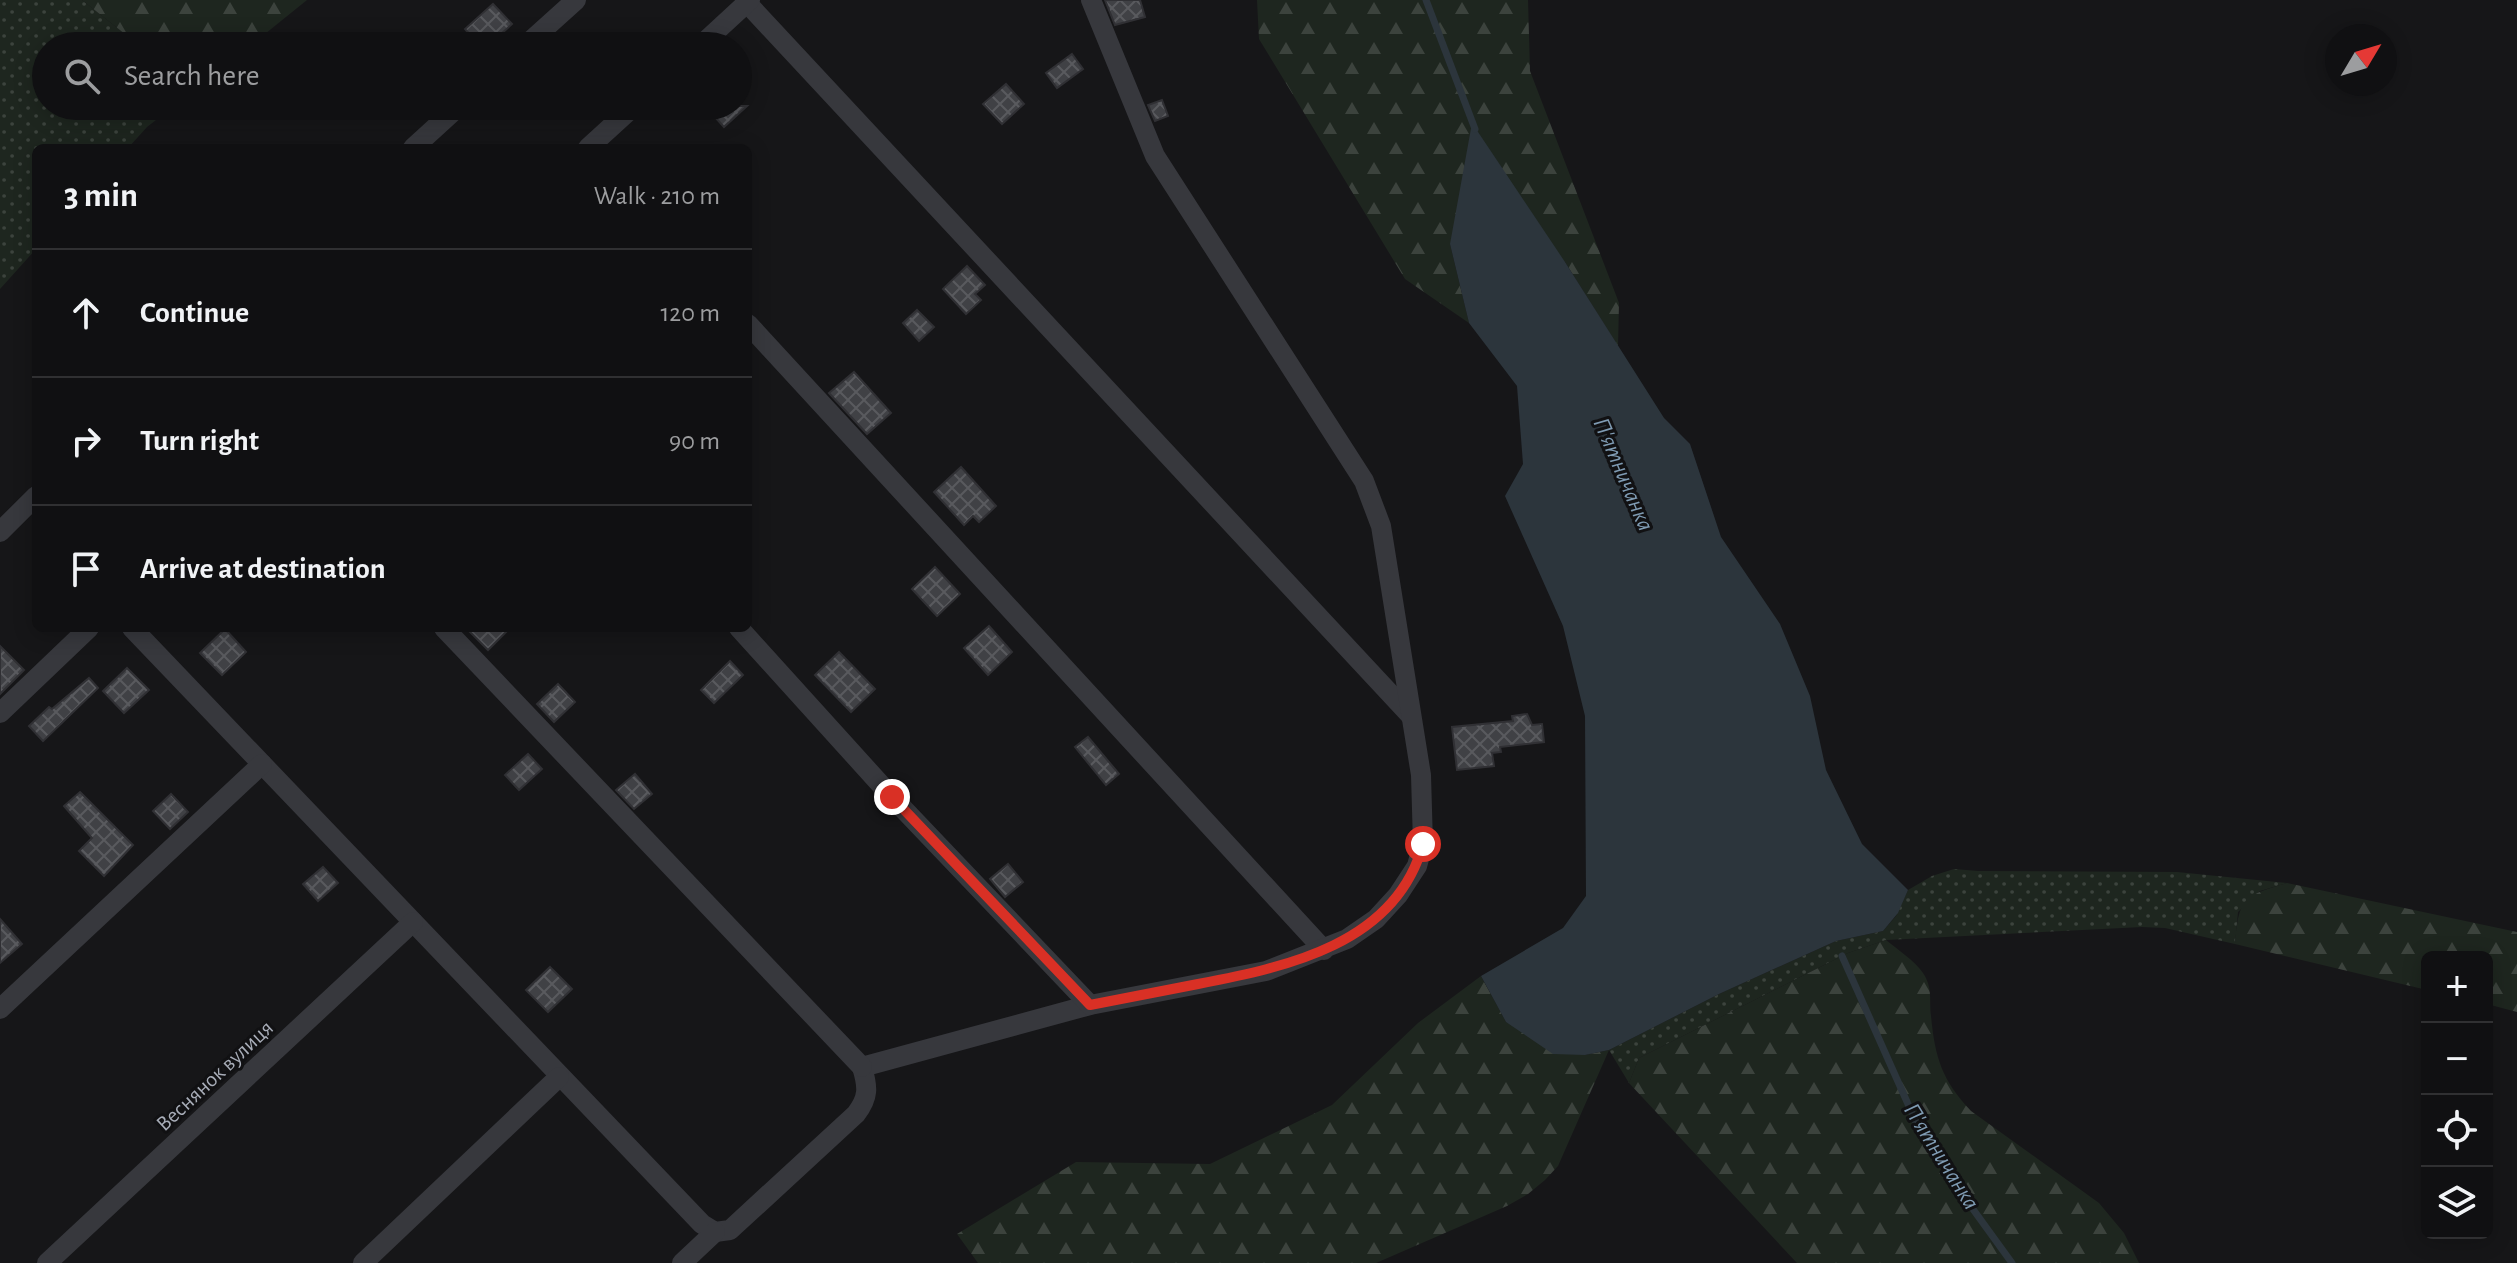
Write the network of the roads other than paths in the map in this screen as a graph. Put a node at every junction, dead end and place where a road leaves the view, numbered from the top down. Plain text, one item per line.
1 (576, 0) edge
2 (1091, 0) edge
3 (748, 2) edge
4 (541, 32) edge
5 (715, 32) edge
6 (444, 120) edge
7 (619, 120) edge
8 (417, 144) edge
9 (592, 144) edge
10 (752, 328) edge
11 (32, 509) edge
12 (0, 532) edge
13 (85, 632) edge
14 (136, 632) edge
15 (448, 632) edge
16 (743, 632) edge
17 (0, 713) edge
18 (1411, 716) junction
19 (262, 764) junction
20 (413, 922) junction
21 (1324, 950) junction
22 (1090, 1005) junction
23 (0, 1009) edge
24 (862, 1067) junction
25 (559, 1077) junction
26 (715, 1232) junction
27 (47, 1263) edge
28 (363, 1263) edge
29 (682, 1263) edge

1 - 4 street
2 - 18 street
3 - 5 street
3 - 18 street
6 - 8 street
7 - 9 street
10 - 21 street
11 - 12 street
13 - 17 street
14 - 19 street
15 - 24 street
16 - 22 street
18 - 21 street
19 - 20 street
19 - 23 street
20 - 25 street
20 - 27 street, Веснянок вулиця
21 - 22 street
22 - 24 street
24 - 26 street
25 - 26 street
25 - 28 street
26 - 29 street

